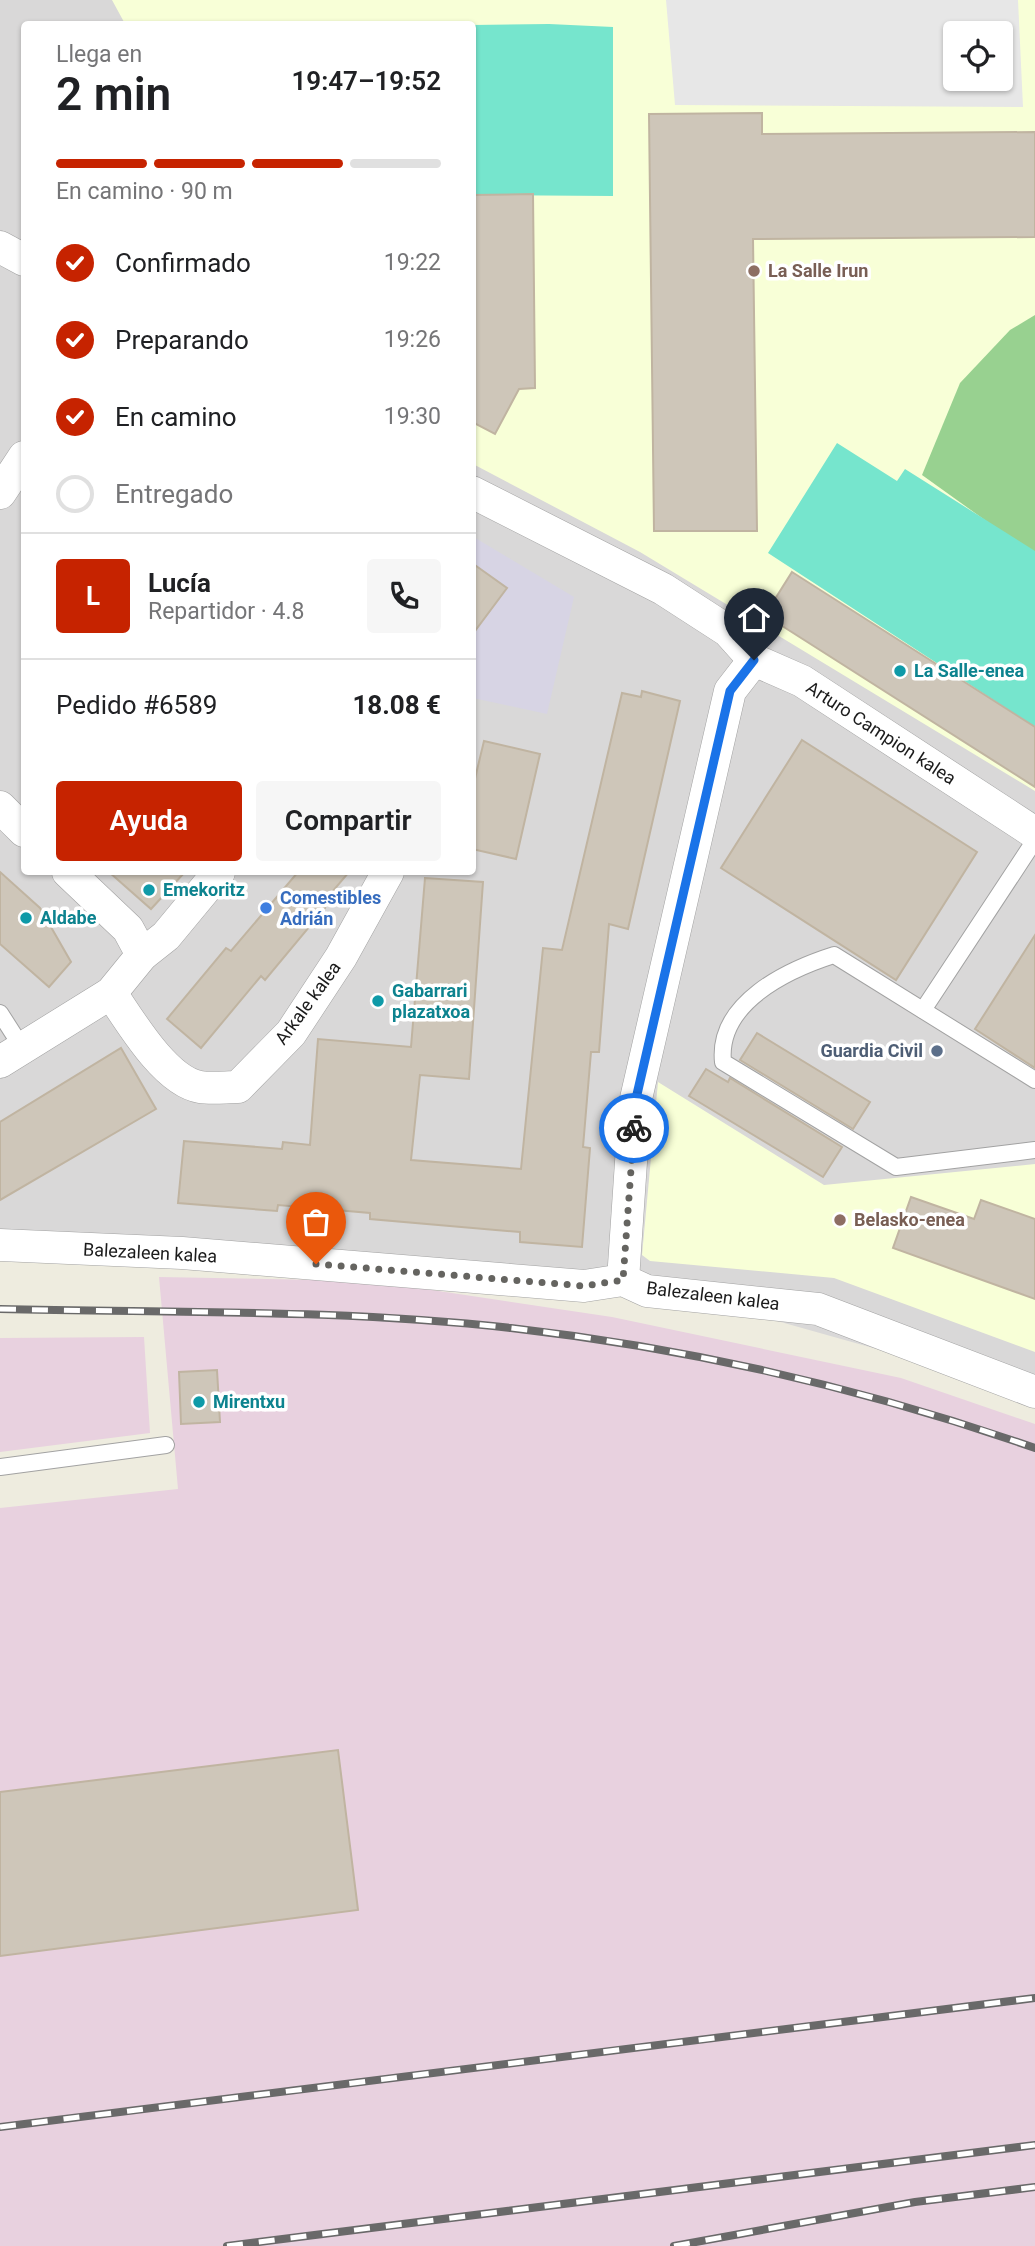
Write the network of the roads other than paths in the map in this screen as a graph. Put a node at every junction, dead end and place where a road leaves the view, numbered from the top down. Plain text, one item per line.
1 (0, 247) edge
2 (21, 258) edge
3 (21, 462) edge
4 (0, 493) edge
5 (476, 494) edge
6 (754, 660) junction
7 (0, 807) edge
8 (21, 828) edge
9 (1035, 832) edge
10 (1035, 840) edge
11 (71, 875) edge
12 (217, 875) edge
13 (386, 875) edge
14 (142, 955) junction
15 (111, 993) junction
16 (923, 1010) junction
17 (0, 1013) edge
18 (11, 1056) edge
19 (1035, 1080) edge
20 (1035, 1150) edge
21 (0, 1245) edge
22 (623, 1280) junction
23 (1035, 1392) edge
24 (166, 1445) dead end
25 (0, 1467) edge

1 - 2 street
3 - 4 street
5 - 6 street, Arturo Campion kalea
6 - 9 street, Arturo Campion kalea
6 - 22 street
7 - 8 street
10 - 16 lane
11 - 14 street
12 - 14 street
13 - 15 street, Arkale kalea
14 - 15 street
15 - 18 street
16 - 19 lane
16 - 20 lane
17 - 18 lane
21 - 22 street, Balezaleen kalea
22 - 23 street, Balezaleen kalea
24 - 25 lane

